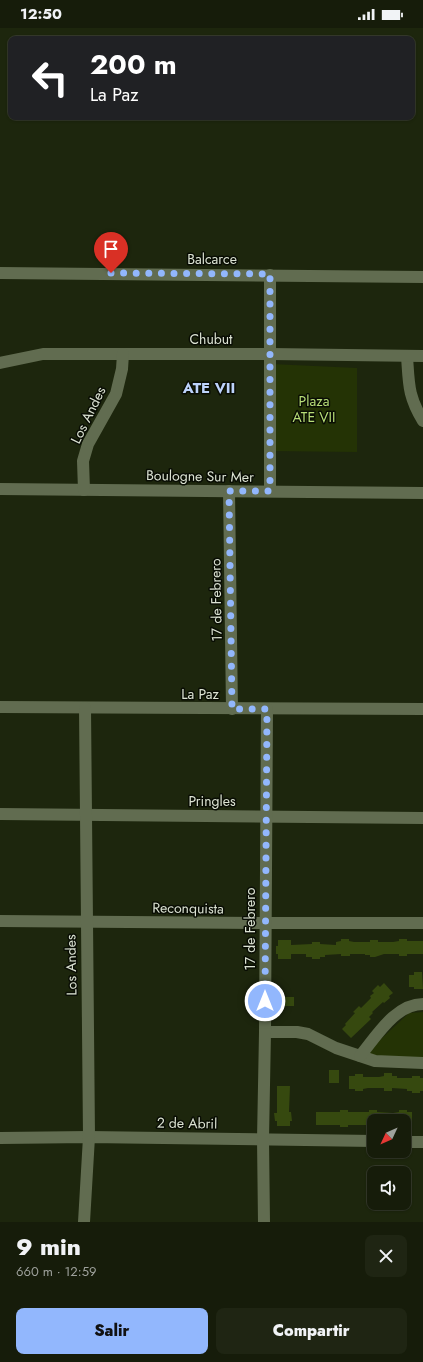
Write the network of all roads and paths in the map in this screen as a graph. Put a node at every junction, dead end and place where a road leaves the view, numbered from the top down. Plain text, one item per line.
1 (0, 273) edge
2 (270, 274) junction
3 (423, 277) edge
4 (123, 354) junction
5 (271, 354) junction
6 (407, 356) junction
7 (423, 356) edge
8 (0, 363) edge
9 (423, 421) edge
10 (0, 489) edge
11 (84, 490) junction
12 (229, 491) junction
13 (270, 491) junction
14 (423, 493) edge
15 (0, 707) edge
16 (85, 708) junction
17 (232, 709) junction
18 (267, 709) junction
19 (423, 709) edge
20 (0, 814) edge
21 (85, 815) junction
22 (266, 817) junction
23 (423, 818) edge
24 (0, 921) edge
25 (86, 922) junction
26 (423, 922) edge
27 (265, 923) junction
28 (423, 1004) edge
29 (265, 1032) junction
30 (360, 1056) junction
31 (423, 1063) edge
32 (89, 1137) junction
33 (0, 1138) edge
34 (263, 1139) junction
35 (367, 1141) edge
36 (411, 1142) edge
37 (423, 1142) edge
38 (84, 1222) edge
39 (264, 1222) edge

1 - 2 street, Balcarce
2 - 3 street, Balcarce
2 - 5 street
4 - 5 street, Chubut
4 - 8 street, Chubut
4 - 11 street, Los Andes
5 - 6 street, Chubut
5 - 13 street
6 - 7 street, Chubut
6 - 9 street
10 - 11 street, Boulogne Sur Mer
11 - 12 street, Boulogne Sur Mer
12 - 13 street, Boulogne Sur Mer
12 - 17 street, 17 de Febrero
13 - 14 street, Boulogne Sur Mer
15 - 16 street, La Paz
16 - 17 street, La Paz
16 - 21 street, Los Andes
17 - 18 street, La Paz
18 - 19 street, La Paz
18 - 22 street, 17 de Febrero
20 - 21 street, Pringles
21 - 22 street, Pringles
21 - 25 street, Los Andes
22 - 23 street, Pringles
22 - 27 street, 17 de Febrero
24 - 25 street, Reconquista
25 - 27 street, Reconquista
25 - 32 street, Los Andes
26 - 27 street, Reconquista
27 - 29 street, 17 de Febrero
28 - 30 street
29 - 30 street
29 - 34 street, 17 de Febrero
30 - 31 street
32 - 33 street, 2 de Abril
32 - 34 street, 2 de Abril
32 - 38 street, Los Andes
34 - 35 street, 2 de Abril
34 - 39 street, 17 de Febrero
36 - 37 street

